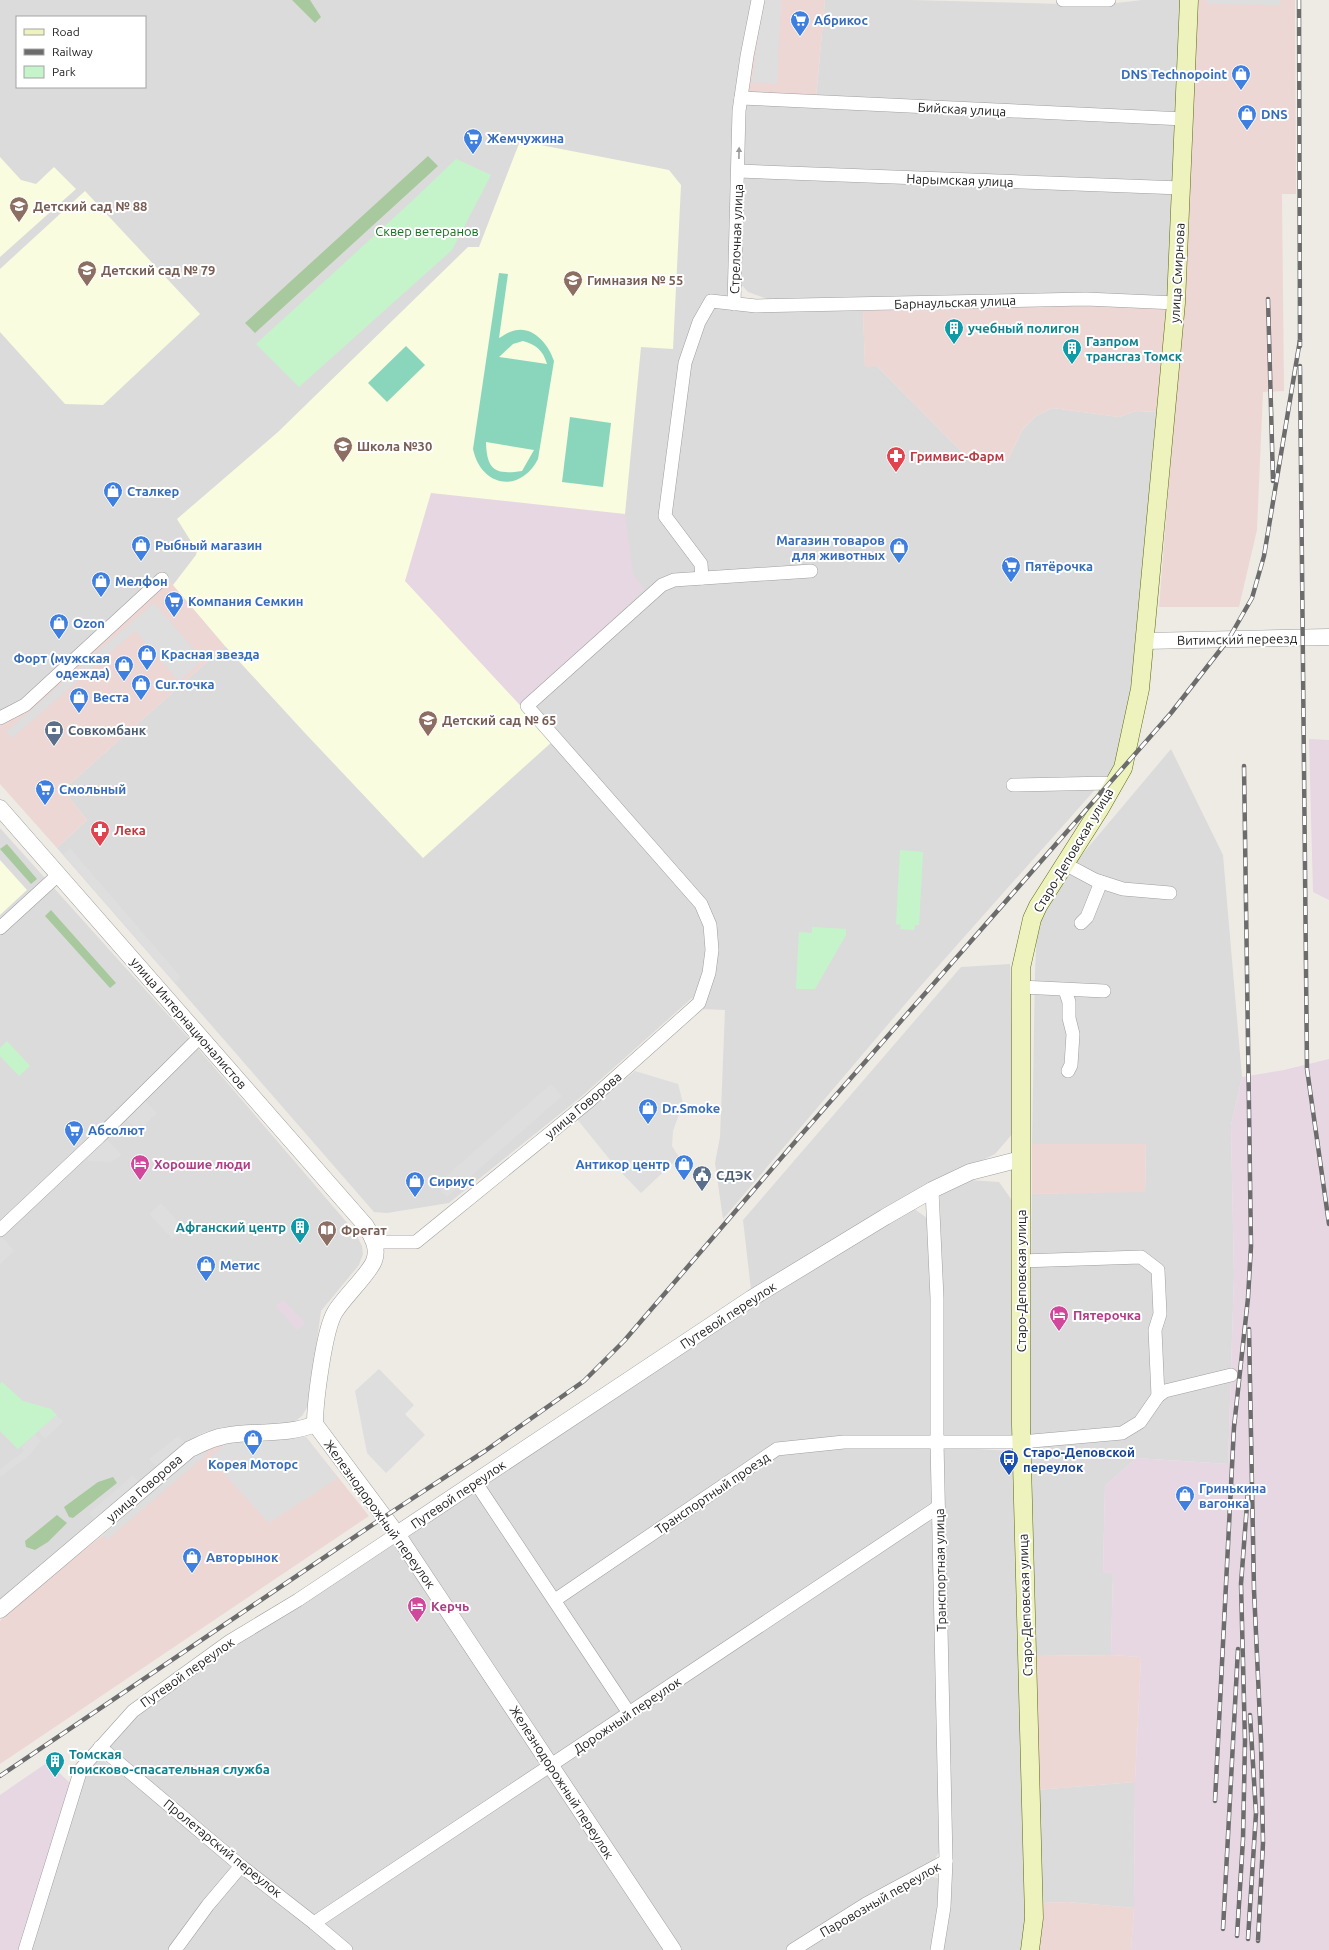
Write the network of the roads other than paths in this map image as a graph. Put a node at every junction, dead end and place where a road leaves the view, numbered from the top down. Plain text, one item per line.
1 (758, 0) edge
2 (1063, 0) edge
3 (1109, 0) edge
4 (1189, 0) edge
5 (741, 98) junction
6 (1184, 119) junction
7 (738, 171) junction
8 (1181, 188) junction
9 (1176, 303) junction
10 (734, 304) junction
11 (811, 571) dead end
12 (702, 578) junction
13 (162, 579) dead end
14 (1329, 637) edge
15 (1145, 641) junction
16 (0, 718) edge
17 (1116, 780) junction
18 (1013, 785) dead end
19 (0, 808) edge
20 (1065, 864) junction
21 (59, 874) junction
22 (1101, 882) junction
23 (1170, 893) dead end
24 (1081, 923) dead end
25 (0, 928) edge
26 (1021, 987) junction
27 (1065, 990) junction
28 (1104, 991) dead end
29 (201, 1036) junction
30 (1068, 1071) dead end
31 (1021, 1160) junction
32 (932, 1190) junction
33 (0, 1230) edge
34 (375, 1242) junction
35 (1021, 1261) junction
36 (1231, 1375) dead end
37 (1158, 1396) junction
38 (315, 1424) junction
39 (936, 1442) junction
40 (1021, 1442) junction
41 (476, 1483) junction
42 (938, 1507) junction
43 (397, 1534) junction
44 (555, 1600) junction
45 (0, 1610) edge
46 (629, 1713) junction
47 (100, 1746) junction
48 (552, 1766) junction
49 (946, 1861) junction
50 (241, 1866) junction
51 (314, 1923) junction
52 (25, 1950) edge
53 (175, 1950) edge
54 (346, 1950) edge
55 (673, 1950) edge
56 (793, 1950) edge
57 (937, 1950) edge
58 (1030, 1950) edge

1 - 5 street, Стрелочная улица
2 - 3 street
4 - 6 main road, улица Смирнова
5 - 6 street, Бийская улица
7 -> 5 street, Стрелочная улица
6 - 8 main road, улица Смирнова
7 - 8 street, Нарымская улица
7 - 10 street, Стрелочная улица
8 - 9 main road, улица Смирнова
9 - 10 street, Барнаульская улица
9 - 15 main road, улица Смирнова
10 - 12 street, Стрелочная улица
11 - 12 street
12 - 34 street, улица Говорова
13 - 16 street
14 - 15 street, Витимский переезд
15 - 17 main road, Старо-Деповская улица
17 - 18 street
17 - 20 main road, Старо-Деповская улица
19 - 21 street, улица Интернационалистов
20 - 22 street
20 - 26 main road, Старо-Деповская улица
21 - 25 street
21 - 29 street, улица Интернационалистов
22 - 23 street
22 - 24 street
26 - 27 street
26 - 31 main road, Старо-Деповская улица
27 - 28 street
27 - 30 street
29 - 33 street
29 - 34 street, улица Интернационалистов
31 - 32 street, Путевой переулок
31 - 35 main road, Старо-Деповская улица
32 - 39 street, Транспортная улица
32 - 41 street, Путевой переулок
34 - 38 street
35 - 37 street
35 - 40 main road, Старо-Деповская улица
36 - 37 street
37 - 40 street
38 - 43 street, Железнодорожный переулок
38 - 45 street, улица Говорова
39 - 40 street
39 - 42 street, Транспортная улица
39 - 44 street, Транспортный проезд
40 - 58 main road, Старо-Деповская улица
41 - 43 street, Путевой переулок
41 - 44 street
42 - 46 street, Дорожный переулок
42 - 49 street, Транспортная улица
43 - 47 street, Путевой переулок
43 - 48 street, Железнодорожный переулок
44 - 46 street
46 - 48 street, Дорожный переулок
47 - 50 street, Пролетарский переулок
47 - 52 street, Путевой переулок
48 - 51 street, Дорожный переулок
48 - 55 street, Железнодорожный переулок
49 - 56 street, Паровозный переулок
49 - 57 street, Транспортная улица
50 - 51 street, Пролетарский переулок
50 - 53 street
51 - 54 street, Пролетарский переулок

